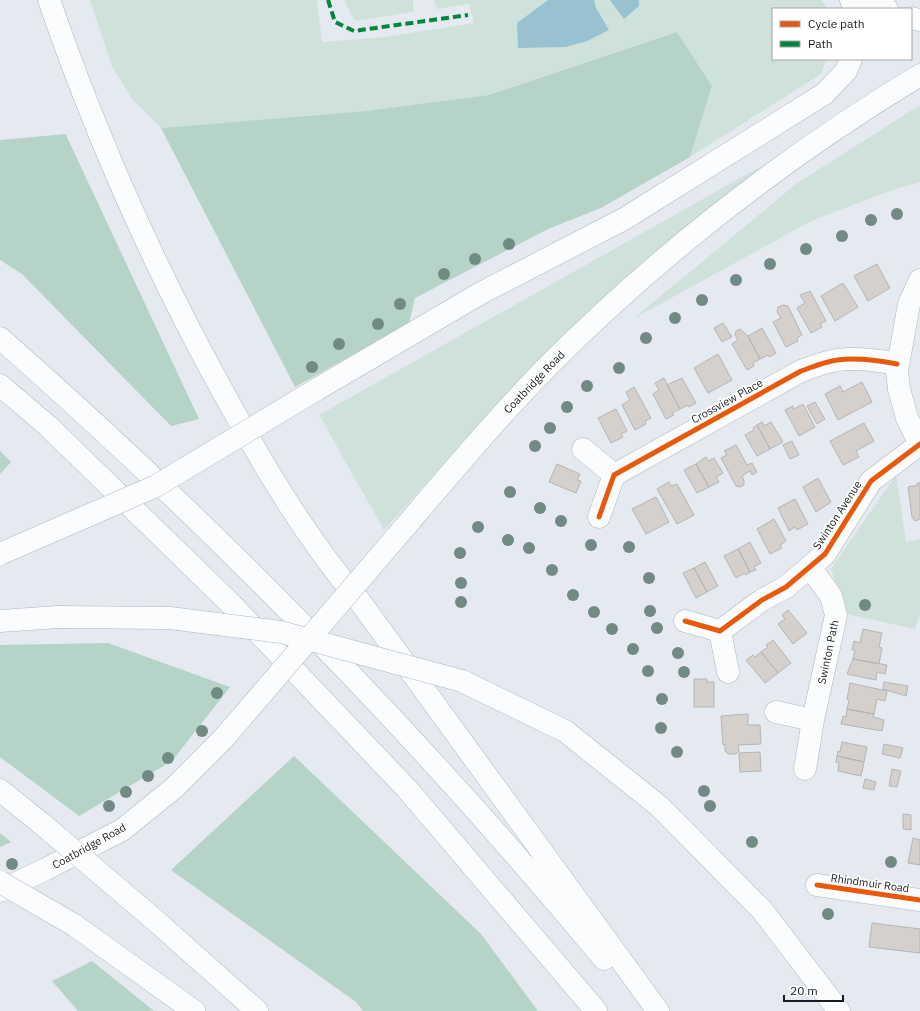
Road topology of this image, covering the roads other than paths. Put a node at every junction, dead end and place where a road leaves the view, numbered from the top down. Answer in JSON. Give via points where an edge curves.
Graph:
{"nodes":[{"id":1,"x":49,"y":0,"type":"edge"},
{"id":2,"x":870,"y":0,"type":"edge"},
{"id":3,"x":885,"y":8,"type":"edge"},
{"id":4,"x":851,"y":60,"type":"edge"},
{"id":5,"x":920,"y":75,"type":"edge"},
{"id":6,"x":920,"y":280,"type":"edge"},
{"id":7,"x":0,"y":338,"type":"edge"},
{"id":8,"x":897,"y":364,"type":"junction"},
{"id":9,"x":0,"y":385,"type":"edge"},
{"id":10,"x":920,"y":444,"type":"edge"},
{"id":11,"x":583,"y":449,"type":"dead end"},
{"id":12,"x":614,"y":475,"type":"junction"},
{"id":13,"x":599,"y":517,"type":"dead end"},
{"id":14,"x":0,"y":554,"type":"edge"},
{"id":15,"x":810,"y":567,"type":"junction"},
{"id":16,"x":0,"y":621,"type":"edge"},
{"id":17,"x":685,"y":621,"type":"dead end"},
{"id":18,"x":720,"y":630,"type":"junction"},
{"id":19,"x":728,"y":672,"type":"dead end"},
{"id":20,"x":776,"y":712,"type":"dead end"},
{"id":21,"x":812,"y":720,"type":"junction"},
{"id":22,"x":805,"y":769,"type":"dead end"},
{"id":23,"x":0,"y":790,"type":"edge"},
{"id":24,"x":0,"y":882,"type":"edge"},
{"id":25,"x":817,"y":886,"type":"dead end"},
{"id":26,"x":0,"y":891,"type":"edge"},
{"id":27,"x":920,"y":900,"type":"edge"},
{"id":28,"x":194,"y":1011,"type":"edge"},
{"id":29,"x":257,"y":1011,"type":"edge"},
{"id":30,"x":596,"y":1011,"type":"edge"},
{"id":31,"x":647,"y":1011,"type":"edge"},
{"id":32,"x":658,"y":1011,"type":"edge"},
{"id":33,"x":839,"y":1011,"type":"edge"}],
"edges":[{"from":1,"to":32,"type":"main road","via":[[105,149],[134,214],[194,339],[264,466],[332,568],[358,599]]},
{"from":2,"to":3,"type":"main road"},
{"from":4,"to":14,"type":"main road","bridge":true,"via":[[846,71],[824,94],[624,219],[481,294],[156,486]]},
{"from":5,"to":26,"type":"main road","name":"Coatbridge Road","bridge":true,"via":[[863,110],[734,204],[671,255],[549,365],[474,445],[223,739],[174,788],[122,830]]},
{"from":6,"to":8,"type":"main road","via":[[909,304]]},
{"from":7,"to":31,"type":"main road","via":[[193,514],[338,661],[504,842]]},
{"from":8,"to":10,"type":"main road","via":[[899,388],[907,418]]},
{"from":8,"to":12,"type":"main road","name":"Crossview Place","via":[[829,361],[802,371]]},
{"from":9,"to":30,"type":"main road","via":[[48,426],[232,605],[408,790]]},
{"from":10,"to":15,"type":"main road","name":"Swinton Avenue","via":[[893,462],[871,482],[825,554]]},
{"from":11,"to":12,"type":"main road"},
{"from":12,"to":13,"type":"main road"},
{"from":15,"to":18,"type":"main road","name":"Swinton Avenue","via":[[786,587],[762,600]]},
{"from":15,"to":21,"type":"main road","name":"Swinton Path","via":[[831,596],[836,615]]},
{"from":16,"to":33,"type":"main road","bridge":true,"via":[[58,617],[170,618],[281,632],[462,681],[565,730],[659,806],[762,910]]},
{"from":17,"to":18,"type":"main road"},
{"from":18,"to":19,"type":"main road"},
{"from":20,"to":21,"type":"main road"},
{"from":21,"to":22,"type":"main road","name":"Swinton Path"},
{"from":23,"to":29,"type":"main road","bridge":true,"via":[[156,921]]},
{"from":24,"to":28,"type":"main road","bridge":true,"via":[[74,925]]},
{"from":25,"to":27,"type":"main road","name":"Rhindmuir Road"}]}
